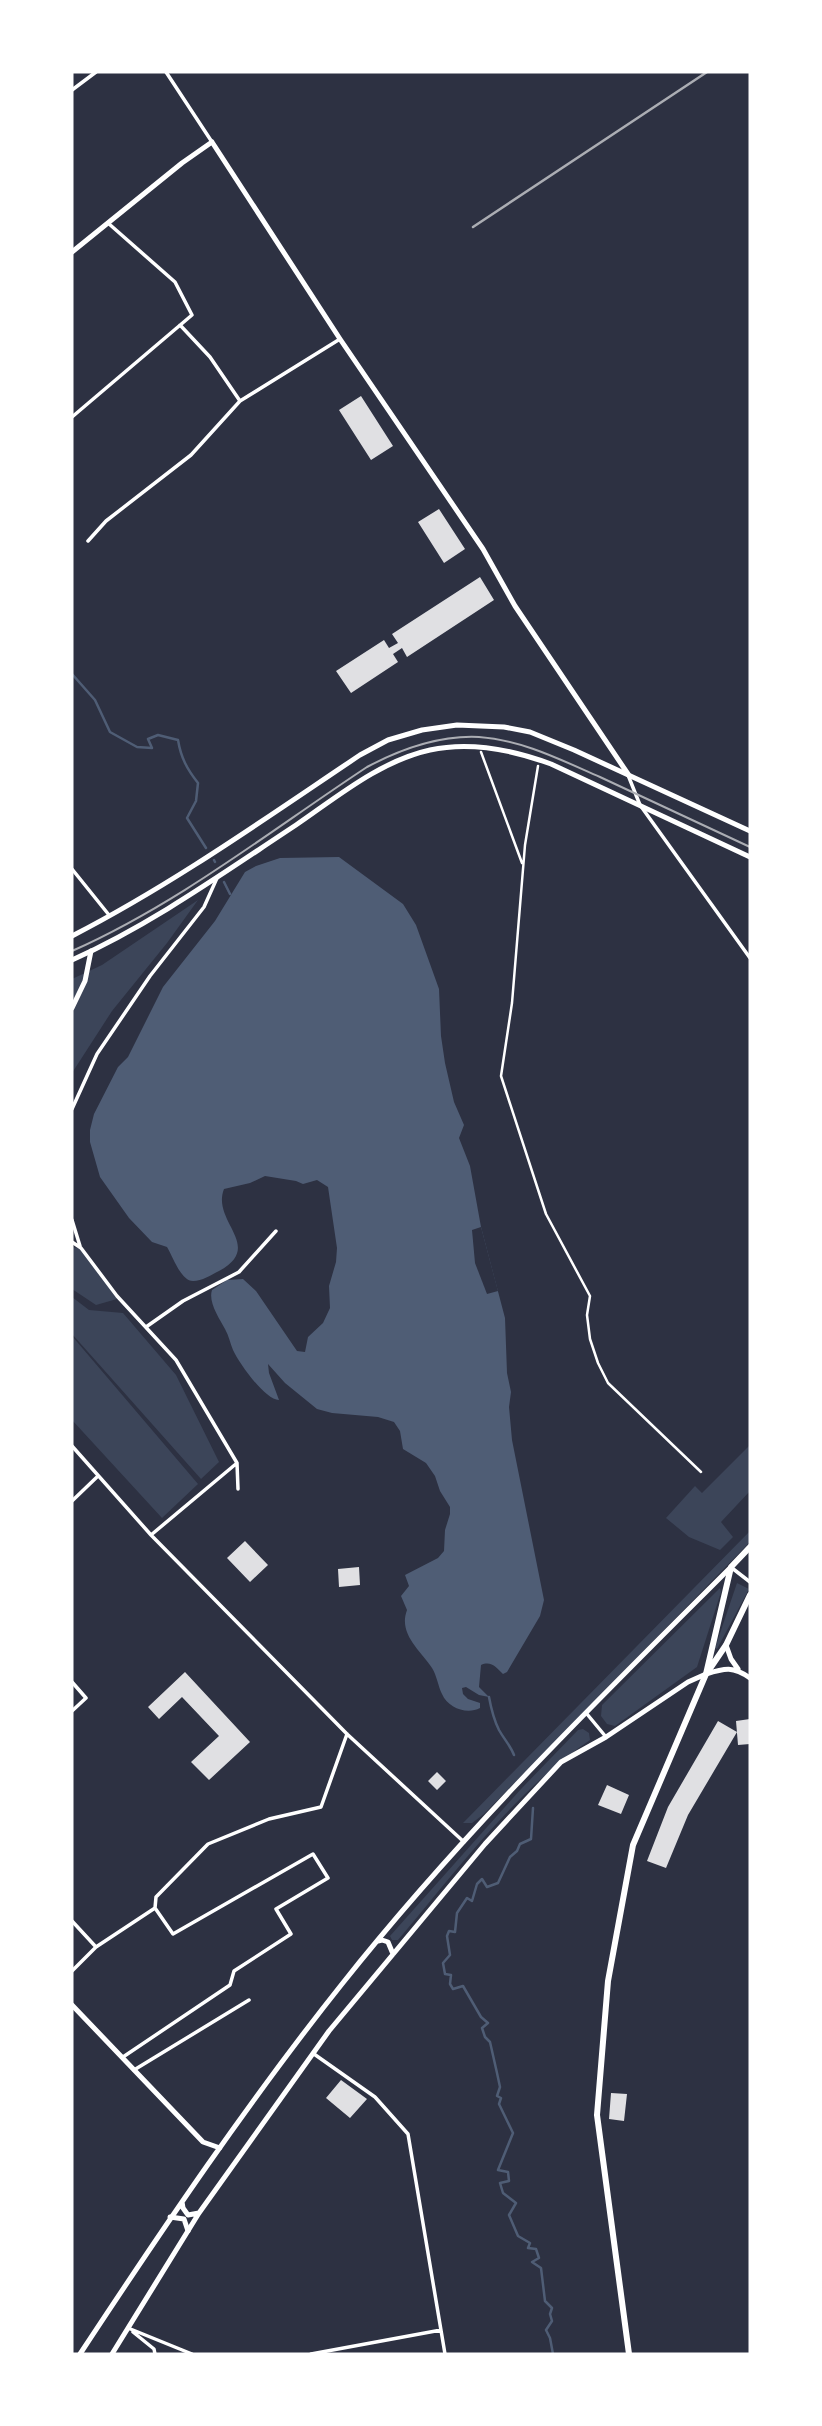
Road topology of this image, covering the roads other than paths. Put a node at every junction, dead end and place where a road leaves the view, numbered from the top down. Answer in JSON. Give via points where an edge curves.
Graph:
{"nodes":[{"id":1,"x":96,"y":72,"type":"edge"},
{"id":2,"x":166,"y":72,"type":"edge"},
{"id":3,"x":72,"y":90,"type":"edge"},
{"id":4,"x":212,"y":142,"type":"junction"},
{"id":5,"x":108,"y":223,"type":"junction"},
{"id":6,"x":72,"y":251,"type":"edge"},
{"id":7,"x":180,"y":325,"type":"junction"},
{"id":8,"x":340,"y":339,"type":"junction"},
{"id":9,"x":240,"y":401,"type":"junction"},
{"id":10,"x":72,"y":417,"type":"edge"},
{"id":11,"x":88,"y":541,"type":"dead end"},
{"id":12,"x":481,"y":751,"type":"dead end"},
{"id":13,"x":538,"y":766,"type":"dead end"},
{"id":14,"x":628,"y":774,"type":"junction"},
{"id":15,"x":640,"y":805,"type":"junction"},
{"id":16,"x":750,"y":831,"type":"edge"},
{"id":17,"x":750,"y":857,"type":"edge"},
{"id":18,"x":523,"y":866,"type":"junction"},
{"id":19,"x":72,"y":869,"type":"edge"},
{"id":20,"x":217,"y":878,"type":"junction"},
{"id":21,"x":110,"y":917,"type":"junction"},
{"id":22,"x":72,"y":936,"type":"edge"},
{"id":23,"x":91,"y":951,"type":"junction"},
{"id":24,"x":750,"y":958,"type":"edge"},
{"id":25,"x":72,"y":960,"type":"edge"},
{"id":26,"x":72,"y":1008,"type":"edge"},
{"id":27,"x":72,"y":1109,"type":"edge"},
{"id":28,"x":72,"y":1220,"type":"edge"},
{"id":29,"x":276,"y":1231,"type":"dead end"},
{"id":30,"x":72,"y":1242,"type":"edge"},
{"id":31,"x":80,"y":1248,"type":"junction"},
{"id":32,"x":146,"y":1327,"type":"junction"},
{"id":33,"x":72,"y":1446,"type":"edge"},
{"id":34,"x":237,"y":1463,"type":"junction"},
{"id":35,"x":701,"y":1472,"type":"dead end"},
{"id":36,"x":98,"y":1476,"type":"junction"},
{"id":37,"x":238,"y":1489,"type":"dead end"},
{"id":38,"x":72,"y":1501,"type":"edge"},
{"id":39,"x":150,"y":1535,"type":"junction"},
{"id":40,"x":750,"y":1547,"type":"edge"},
{"id":41,"x":731,"y":1567,"type":"junction"},
{"id":42,"x":750,"y":1582,"type":"edge"},
{"id":43,"x":750,"y":1595,"type":"edge"},
{"id":44,"x":726,"y":1645,"type":"junction"},
{"id":45,"x":738,"y":1669,"type":"junction"},
{"id":46,"x":706,"y":1675,"type":"junction"},
{"id":47,"x":750,"y":1678,"type":"edge"},
{"id":48,"x":72,"y":1682,"type":"edge"},
{"id":49,"x":72,"y":1711,"type":"edge"},
{"id":50,"x":587,"y":1714,"type":"junction"},
{"id":51,"x":347,"y":1734,"type":"junction"},
{"id":52,"x":606,"y":1737,"type":"junction"},
{"id":53,"x":464,"y":1842,"type":"junction"},
{"id":54,"x":155,"y":1908,"type":"junction"},
{"id":55,"x":72,"y":1921,"type":"edge"},
{"id":56,"x":379,"y":1941,"type":"junction"},
{"id":57,"x":96,"y":1947,"type":"junction"},
{"id":58,"x":393,"y":1954,"type":"junction"},
{"id":59,"x":72,"y":1970,"type":"edge"},
{"id":60,"x":249,"y":2000,"type":"dead end"},
{"id":61,"x":72,"y":2005,"type":"edge"},
{"id":62,"x":313,"y":2054,"type":"junction"},
{"id":63,"x":123,"y":2057,"type":"junction"},
{"id":64,"x":134,"y":2070,"type":"junction"},
{"id":65,"x":220,"y":2148,"type":"junction"},
{"id":66,"x":182,"y":2202,"type":"junction"},
{"id":67,"x":198,"y":2213,"type":"junction"},
{"id":68,"x":170,"y":2217,"type":"junction"},
{"id":69,"x":187,"y":2231,"type":"junction"},
{"id":70,"x":128,"y":2328,"type":"junction"},
{"id":71,"x":440,"y":2330,"type":"junction"},
{"id":72,"x":80,"y":2354,"type":"edge"},
{"id":73,"x":112,"y":2354,"type":"edge"},
{"id":74,"x":155,"y":2354,"type":"edge"},
{"id":75,"x":192,"y":2354,"type":"edge"},
{"id":76,"x":311,"y":2354,"type":"edge"},
{"id":77,"x":445,"y":2354,"type":"edge"},
{"id":78,"x":629,"y":2354,"type":"edge"}],
"edges":[{"from":1,"to":3,"type":"street"},
{"from":2,"to":4,"type":"street"},
{"from":4,"to":5,"type":"main road"},
{"from":4,"to":8,"type":"main road"},
{"from":5,"to":6,"type":"main road"},
{"from":5,"to":7,"type":"street","via":[[176,282],[192,315]]},
{"from":7,"to":9,"type":"street","via":[[210,357]]},
{"from":7,"to":10,"type":"street"},
{"from":8,"to":9,"type":"street"},
{"from":8,"to":14,"type":"main road"},
{"from":9,"to":11,"type":"street","via":[[191,455],[106,521]]},
{"from":12,"to":18,"type":"street"},
{"from":13,"to":18,"type":"street"},
{"from":14,"to":15,"type":"street"},
{"from":14,"to":16,"type":"main road"},
{"from":14,"to":21,"type":"main road","via":[[530,732],[480,724],[422,730],[360,755]]},
{"from":15,"to":17,"type":"main road"},
{"from":15,"to":20,"type":"main road","via":[[524,754],[480,747],[431,750],[377,771]]},
{"from":15,"to":24,"type":"street"},
{"from":18,"to":35,"type":"street","via":[[501,1076],[546,1214],[590,1296],[590,1339],[608,1383]]},
{"from":19,"to":21,"type":"street"},
{"from":20,"to":23,"type":"main road"},
{"from":20,"to":27,"type":"street","via":[[204,907],[97,1054]]},
{"from":21,"to":22,"type":"main road"},
{"from":23,"to":25,"type":"main road"},
{"from":23,"to":26,"type":"main road","via":[[85,981]]},
{"from":28,"to":31,"type":"street"},
{"from":29,"to":32,"type":"street","via":[[239,1272],[183,1301]]},
{"from":30,"to":31,"type":"street"},
{"from":31,"to":32,"type":"street"},
{"from":32,"to":34,"type":"street","via":[[176,1360]]},
{"from":33,"to":36,"type":"street"},
{"from":34,"to":37,"type":"street"},
{"from":34,"to":39,"type":"street"},
{"from":36,"to":38,"type":"street"},
{"from":36,"to":39,"type":"street"},
{"from":39,"to":51,"type":"street"},
{"from":40,"to":41,"type":"main road"},
{"from":41,"to":42,"type":"street"},
{"from":41,"to":46,"type":"main road"},
{"from":41,"to":50,"type":"main road"},
{"from":43,"to":44,"type":"main road"},
{"from":44,"to":45,"type":"main road"},
{"from":44,"to":46,"type":"main road"},
{"from":45,"to":46,"type":"main road","via":[[727,1667]]},
{"from":45,"to":47,"type":"main road"},
{"from":46,"to":52,"type":"main road","via":[[688,1682]]},
{"from":46,"to":78,"type":"main road","via":[[634,1845],[608,1981],[597,2115]]},
{"from":48,"to":49,"type":"street","via":[[86,1698]]},
{"from":50,"to":52,"type":"street"},
{"from":50,"to":53,"type":"main road"},
{"from":51,"to":53,"type":"street"},
{"from":51,"to":54,"type":"street","via":[[321,1807],[269,1819],[208,1844],[156,1897]]},
{"from":52,"to":58,"type":"main road","via":[[561,1762],[538,1785]]},
{"from":53,"to":56,"type":"main road"},
{"from":54,"to":57,"type":"street"},
{"from":54,"to":63,"type":"street","via":[[173,1934],[313,1854],[328,1878],[276,1909],[291,1934],[233,1970],[230,1984]]},
{"from":55,"to":57,"type":"street"},
{"from":56,"to":58,"type":"main road","via":[[388,1942]]},
{"from":56,"to":65,"type":"main road","via":[[342,1983]]},
{"from":57,"to":59,"type":"street"},
{"from":58,"to":62,"type":"main road"},
{"from":60,"to":64,"type":"street"},
{"from":61,"to":63,"type":"main road"},
{"from":62,"to":67,"type":"main road"},
{"from":62,"to":71,"type":"street","via":[[375,2097],[408,2134]]},
{"from":63,"to":64,"type":"main road"},
{"from":64,"to":65,"type":"main road","via":[[203,2142]]},
{"from":65,"to":66,"type":"main road"},
{"from":66,"to":67,"type":"main road","via":[[188,2215]]},
{"from":66,"to":68,"type":"main road"},
{"from":67,"to":69,"type":"main road"},
{"from":68,"to":69,"type":"main road","via":[[184,2219]]},
{"from":68,"to":72,"type":"main road"},
{"from":69,"to":70,"type":"main road"},
{"from":70,"to":73,"type":"main road"},
{"from":70,"to":74,"type":"street"},
{"from":70,"to":75,"type":"street"},
{"from":71,"to":76,"type":"street"},
{"from":71,"to":77,"type":"street"}]}
